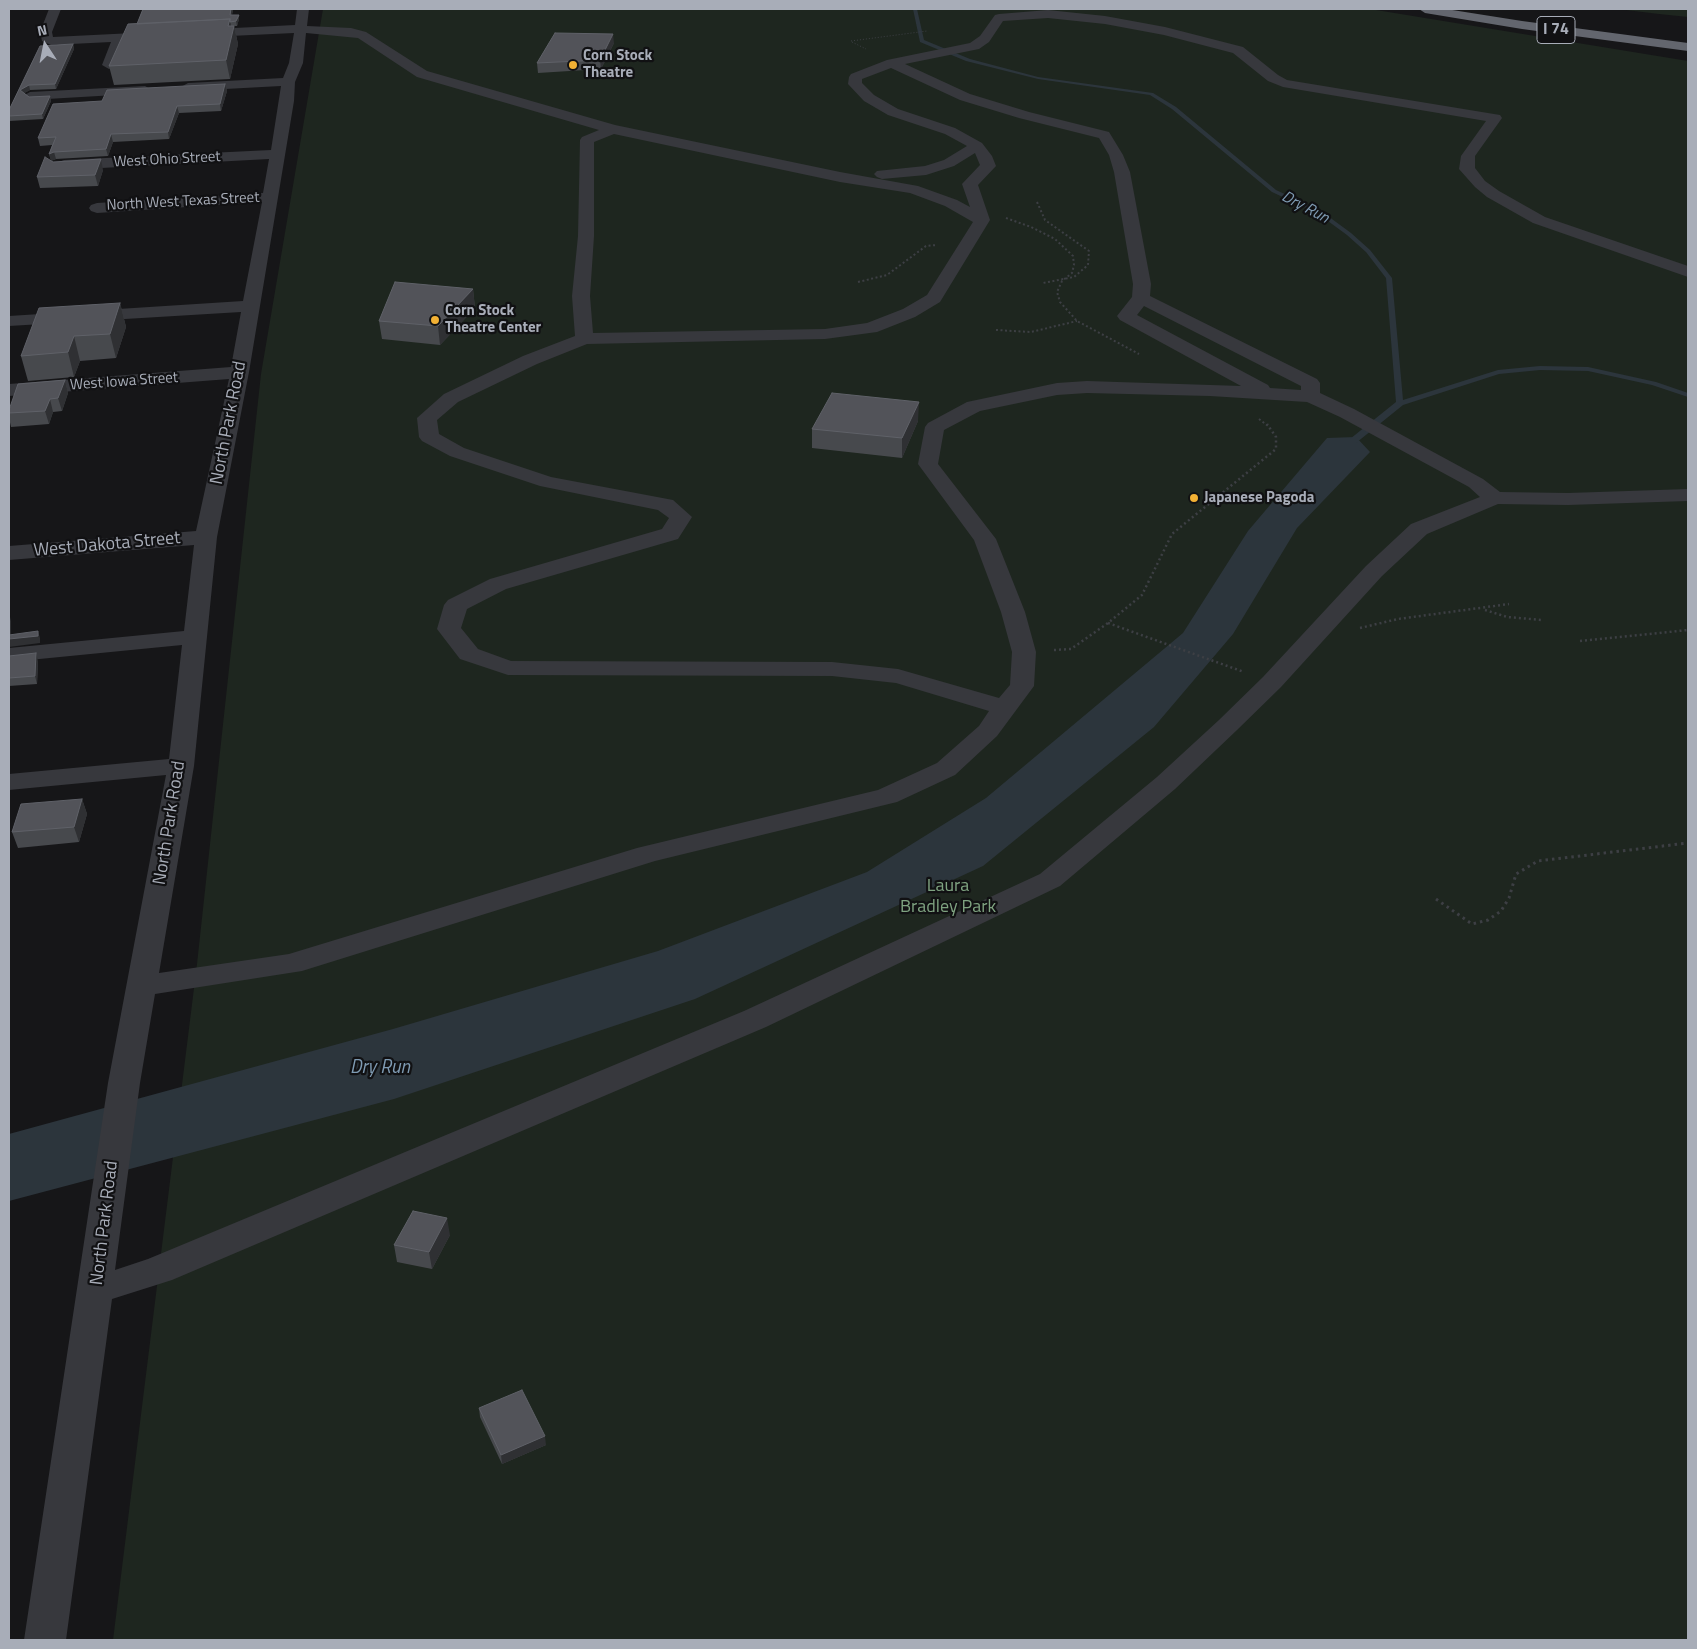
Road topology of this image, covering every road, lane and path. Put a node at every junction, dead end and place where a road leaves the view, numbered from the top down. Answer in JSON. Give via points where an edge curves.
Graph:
{"nodes":[{"id":1,"x":55,"y":9,"type":"edge"},
{"id":2,"x":303,"y":9,"type":"edge"},
{"id":3,"x":1425,"y":9,"type":"edge"},
{"id":4,"x":299,"y":29,"type":"junction"},
{"id":5,"x":928,"y":31,"type":"dead end"},
{"id":6,"x":249,"y":32,"type":"junction"},
{"id":7,"x":118,"y":39,"type":"junction"},
{"id":8,"x":851,"y":41,"type":"dead end"},
{"id":9,"x":246,"y":46,"type":"dead end"},
{"id":10,"x":1688,"y":47,"type":"edge"},
{"id":11,"x":892,"y":64,"type":"junction"},
{"id":12,"x":109,"y":65,"type":"edge"},
{"id":13,"x":288,"y":82,"type":"junction"},
{"id":14,"x":179,"y":88,"type":"edge"},
{"id":15,"x":160,"y":89,"type":"edge"},
{"id":16,"x":30,"y":96,"type":"edge"},
{"id":17,"x":612,"y":128,"type":"junction"},
{"id":18,"x":977,"y":146,"type":"junction"},
{"id":19,"x":277,"y":154,"type":"junction"},
{"id":20,"x":56,"y":166,"type":"edge"},
{"id":21,"x":926,"y":170,"type":"junction"},
{"id":22,"x":840,"y":177,"type":"junction"},
{"id":23,"x":957,"y":182,"type":"junction"},
{"id":24,"x":270,"y":197,"type":"junction"},
{"id":25,"x":1037,"y":202,"type":"dead end"},
{"id":26,"x":96,"y":208,"type":"dead end"},
{"id":27,"x":1006,"y":218,"type":"dead end"},
{"id":28,"x":982,"y":220,"type":"junction"},
{"id":29,"x":968,"y":243,"type":"junction"},
{"id":30,"x":1688,"y":272,"type":"edge"},
{"id":31,"x":1062,"y":281,"type":"junction"},
{"id":32,"x":858,"y":282,"type":"dead end"},
{"id":33,"x":1043,"y":284,"type":"dead end"},
{"id":34,"x":1140,"y":298,"type":"junction"},
{"id":35,"x":251,"y":306,"type":"junction"},
{"id":36,"x":9,"y":321,"type":"edge"},
{"id":37,"x":1077,"y":322,"type":"dead end"},
{"id":38,"x":996,"y":330,"type":"dead end"},
{"id":39,"x":584,"y":339,"type":"junction"},
{"id":40,"x":240,"y":372,"type":"junction"},
{"id":41,"x":9,"y":390,"type":"edge"},
{"id":42,"x":1268,"y":393,"type":"junction"},
{"id":43,"x":1311,"y":396,"type":"junction"},
{"id":44,"x":1257,"y":418,"type":"dead end"},
{"id":45,"x":1688,"y":495,"type":"edge"},
{"id":46,"x":1495,"y":498,"type":"junction"},
{"id":47,"x":206,"y":537,"type":"junction"},
{"id":48,"x":9,"y":553,"type":"edge"},
{"id":49,"x":1509,"y":604,"type":"dead end"},
{"id":50,"x":1482,"y":609,"type":"junction"},
{"id":51,"x":1542,"y":620,"type":"dead end"},
{"id":52,"x":1108,"y":623,"type":"junction"},
{"id":53,"x":1354,"y":630,"type":"dead end"},
{"id":54,"x":1688,"y":630,"type":"edge"},
{"id":55,"x":195,"y":637,"type":"junction"},
{"id":56,"x":1580,"y":641,"type":"dead end"},
{"id":57,"x":1024,"y":652,"type":"junction"},
{"id":58,"x":9,"y":655,"type":"edge"},
{"id":59,"x":1233,"y":668,"type":"dead end"},
{"id":60,"x":1004,"y":708,"type":"junction"},
{"id":61,"x":181,"y":766,"type":"junction"},
{"id":62,"x":9,"y":782,"type":"edge"},
{"id":63,"x":1688,"y":843,"type":"edge"},
{"id":64,"x":1436,"y":899,"type":"dead end"},
{"id":65,"x":143,"y":986,"type":"junction"},
{"id":66,"x":96,"y":1290,"type":"junction"},
{"id":67,"x":51,"y":1600,"type":"junction"},
{"id":68,"x":30,"y":1640,"type":"edge"},
{"id":69,"x":45,"y":1640,"type":"edge"},
{"id":70,"x":55,"y":1640,"type":"edge"}],
"edges":[{"from":1,"to":7,"type":"street","via":[[46,38],[60,41]]},
{"from":2,"to":4,"type":"street","name":"North Park Road"},
{"from":3,"to":10,"type":"highway","number":"I 74"},
{"from":4,"to":6,"type":"street"},
{"from":4,"to":13,"type":"street","name":"North Park Road","via":[[296,63]]},
{"from":4,"to":17,"type":"street","via":[[336,30],[362,35],[422,74]]},
{"from":5,"to":8,"type":"path"},
{"from":6,"to":7,"type":"street"},
{"from":6,"to":9,"type":"street"},
{"from":7,"to":12,"type":"street"},
{"from":11,"to":18,"type":"street","via":[[856,77],[855,84],[869,98],[893,112],[950,132]]},
{"from":11,"to":30,"type":"street","via":[[974,46],[985,39],[999,18],[1048,14],[1105,20],[1226,45],[1283,83],[1495,118],[1468,156],[1467,169],[1480,184],[1539,220]]},
{"from":11,"to":34,"type":"street","via":[[965,97],[1104,135],[1122,172],[1142,284]]},
{"from":13,"to":14,"type":"street"},
{"from":13,"to":19,"type":"street","name":"North Park Road"},
{"from":15,"to":16,"type":"street"},
{"from":17,"to":22,"type":"street"},
{"from":17,"to":39,"type":"street","via":[[587,140],[586,236],[581,291]]},
{"from":18,"to":21,"type":"street","via":[[949,163]]},
{"from":18,"to":23,"type":"street","via":[[988,166]]},
{"from":19,"to":20,"type":"street","name":"West Ohio Street"},
{"from":19,"to":24,"type":"street","name":"North Park Road"},
{"from":21,"to":22,"type":"street"},
{"from":21,"to":23,"type":"street"},
{"from":22,"to":28,"type":"street","via":[[913,189],[951,203]]},
{"from":23,"to":28,"type":"street"},
{"from":24,"to":26,"type":"street","name":"North West Texas Street"},
{"from":24,"to":35,"type":"street","name":"North Park Road"},
{"from":25,"to":31,"type":"path","via":[[1045,220],[1089,251],[1088,265],[1074,277]]},
{"from":27,"to":31,"type":"path","via":[[1055,239],[1073,256],[1072,273]]},
{"from":28,"to":29,"type":"street"},
{"from":29,"to":32,"type":"path","via":[[926,246],[887,275]]},
{"from":29,"to":39,"type":"street","via":[[934,298],[871,328],[825,334]]},
{"from":31,"to":33,"type":"path"},
{"from":34,"to":42,"type":"street","via":[[1126,316]]},
{"from":34,"to":43,"type":"street","via":[[1310,382]]},
{"from":35,"to":36,"type":"street"},
{"from":35,"to":40,"type":"street","name":"North Park Road"},
{"from":37,"to":38,"type":"path","via":[[1031,332]]},
{"from":39,"to":60,"type":"street","via":[[530,360],[451,398],[427,418],[429,437],[457,452],[547,482],[665,505],[681,517],[670,534],[498,584],[456,605],[449,629],[469,654],[508,668],[832,669],[898,676]]},
{"from":40,"to":41,"type":"street","name":"West Iowa Street"},
{"from":40,"to":47,"type":"street","name":"North Park Road"},
{"from":42,"to":43,"type":"street"},
{"from":42,"to":57,"type":"street","via":[[1057,390],[974,406],[935,427],[928,464],[985,539],[1013,612]]},
{"from":43,"to":46,"type":"street","via":[[1476,484]]},
{"from":44,"to":52,"type":"path","via":[[1265,422],[1276,438],[1276,449],[1172,534],[1142,595]]},
{"from":45,"to":46,"type":"street"},
{"from":46,"to":66,"type":"street","via":[[1419,529],[1374,571],[1272,682],[1166,783],[1050,880],[755,1019],[159,1270]]},
{"from":47,"to":48,"type":"street","name":"West Dakota Street"},
{"from":47,"to":55,"type":"street","name":"North Park Road"},
{"from":49,"to":50,"type":"path"},
{"from":50,"to":51,"type":"path","via":[[1507,617]]},
{"from":50,"to":53,"type":"path","via":[[1398,619]]},
{"from":52,"to":57,"type":"path","via":[[1071,649]]},
{"from":52,"to":59,"type":"path"},
{"from":54,"to":56,"type":"path"},
{"from":55,"to":58,"type":"street"},
{"from":55,"to":61,"type":"street","name":"North Park Road"},
{"from":57,"to":60,"type":"street","via":[[1022,686]]},
{"from":60,"to":65,"type":"street","via":[[988,731],[946,769],[887,796],[647,854],[291,964]]},
{"from":61,"to":62,"type":"street"},
{"from":61,"to":65,"type":"street","name":"North Park Road"},
{"from":63,"to":64,"type":"path","via":[[1538,861],[1516,874],[1509,898],[1501,911],[1488,920],[1472,924]]},
{"from":65,"to":66,"type":"street","name":"North Park Road","via":[[124,1083]]},
{"from":66,"to":67,"type":"street","name":"North Park Road"},
{"from":67,"to":68,"type":"street"},
{"from":67,"to":69,"type":"street","name":"North Park Road"},
{"from":67,"to":70,"type":"street"}]}
